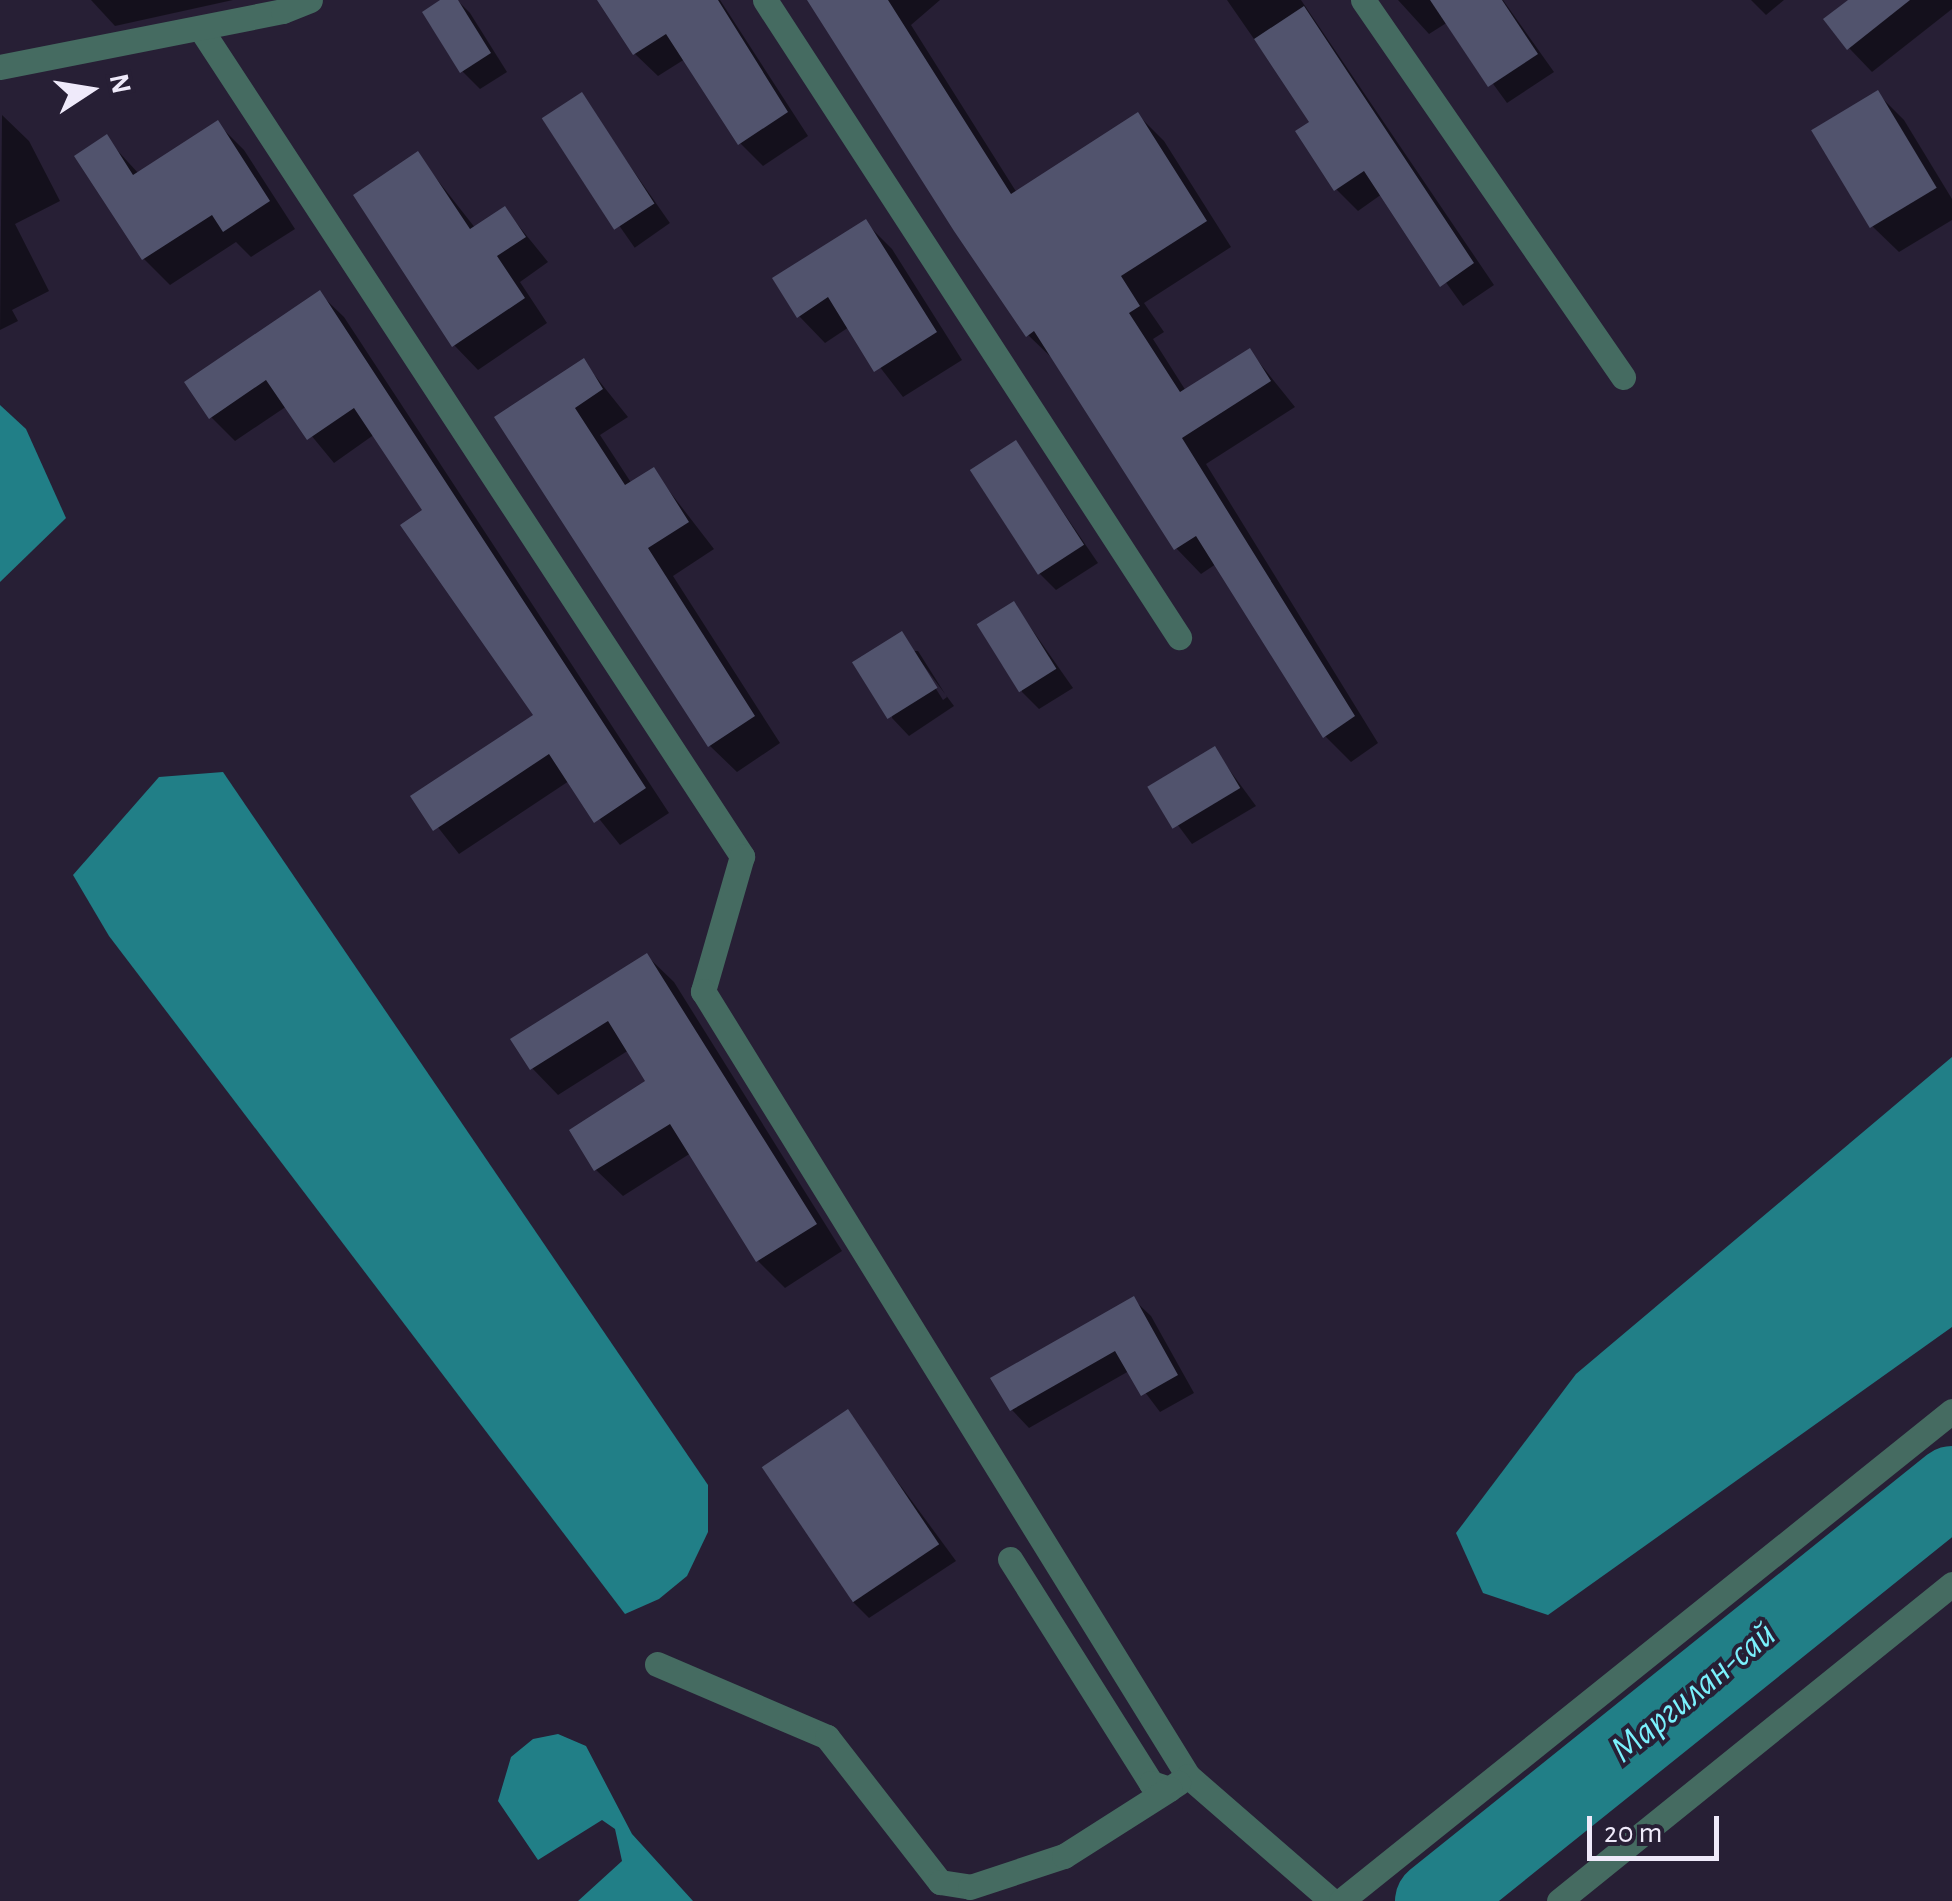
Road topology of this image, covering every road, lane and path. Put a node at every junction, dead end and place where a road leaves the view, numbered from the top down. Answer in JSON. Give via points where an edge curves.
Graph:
{"nodes":[{"id":1,"x":310,"y":0,"type":"edge"},
{"id":2,"x":765,"y":0,"type":"edge"},
{"id":3,"x":1363,"y":0,"type":"edge"},
{"id":4,"x":200,"y":28,"type":"junction"},
{"id":5,"x":0,"y":67,"type":"edge"},
{"id":6,"x":1623,"y":377,"type":"dead end"},
{"id":7,"x":1179,"y":637,"type":"dead end"},
{"id":8,"x":1952,"y":1411,"type":"edge"},
{"id":9,"x":1010,"y":1559,"type":"dead end"},
{"id":10,"x":1952,"y":1584,"type":"edge"},
{"id":11,"x":657,"y":1664,"type":"dead end"},
{"id":12,"x":1178,"y":1783,"type":"junction"},
{"id":13,"x":1332,"y":1901,"type":"edge"},
{"id":14,"x":1341,"y":1901,"type":"edge"},
{"id":15,"x":1559,"y":1901,"type":"edge"}],
"edges":[{"from":1,"to":4,"type":"street"},
{"from":2,"to":7,"type":"street"},
{"from":3,"to":6,"type":"street"},
{"from":4,"to":5,"type":"street"},
{"from":4,"to":12,"type":"street","via":[[742,856],[703,991]]},
{"from":8,"to":14,"type":"street"},
{"from":9,"to":12,"type":"street","via":[[1151,1783]]},
{"from":10,"to":15,"type":"street"},
{"from":11,"to":12,"type":"street","via":[[827,1738],[940,1882],[970,1887],[1064,1856]]},
{"from":12,"to":13,"type":"street"}]}
